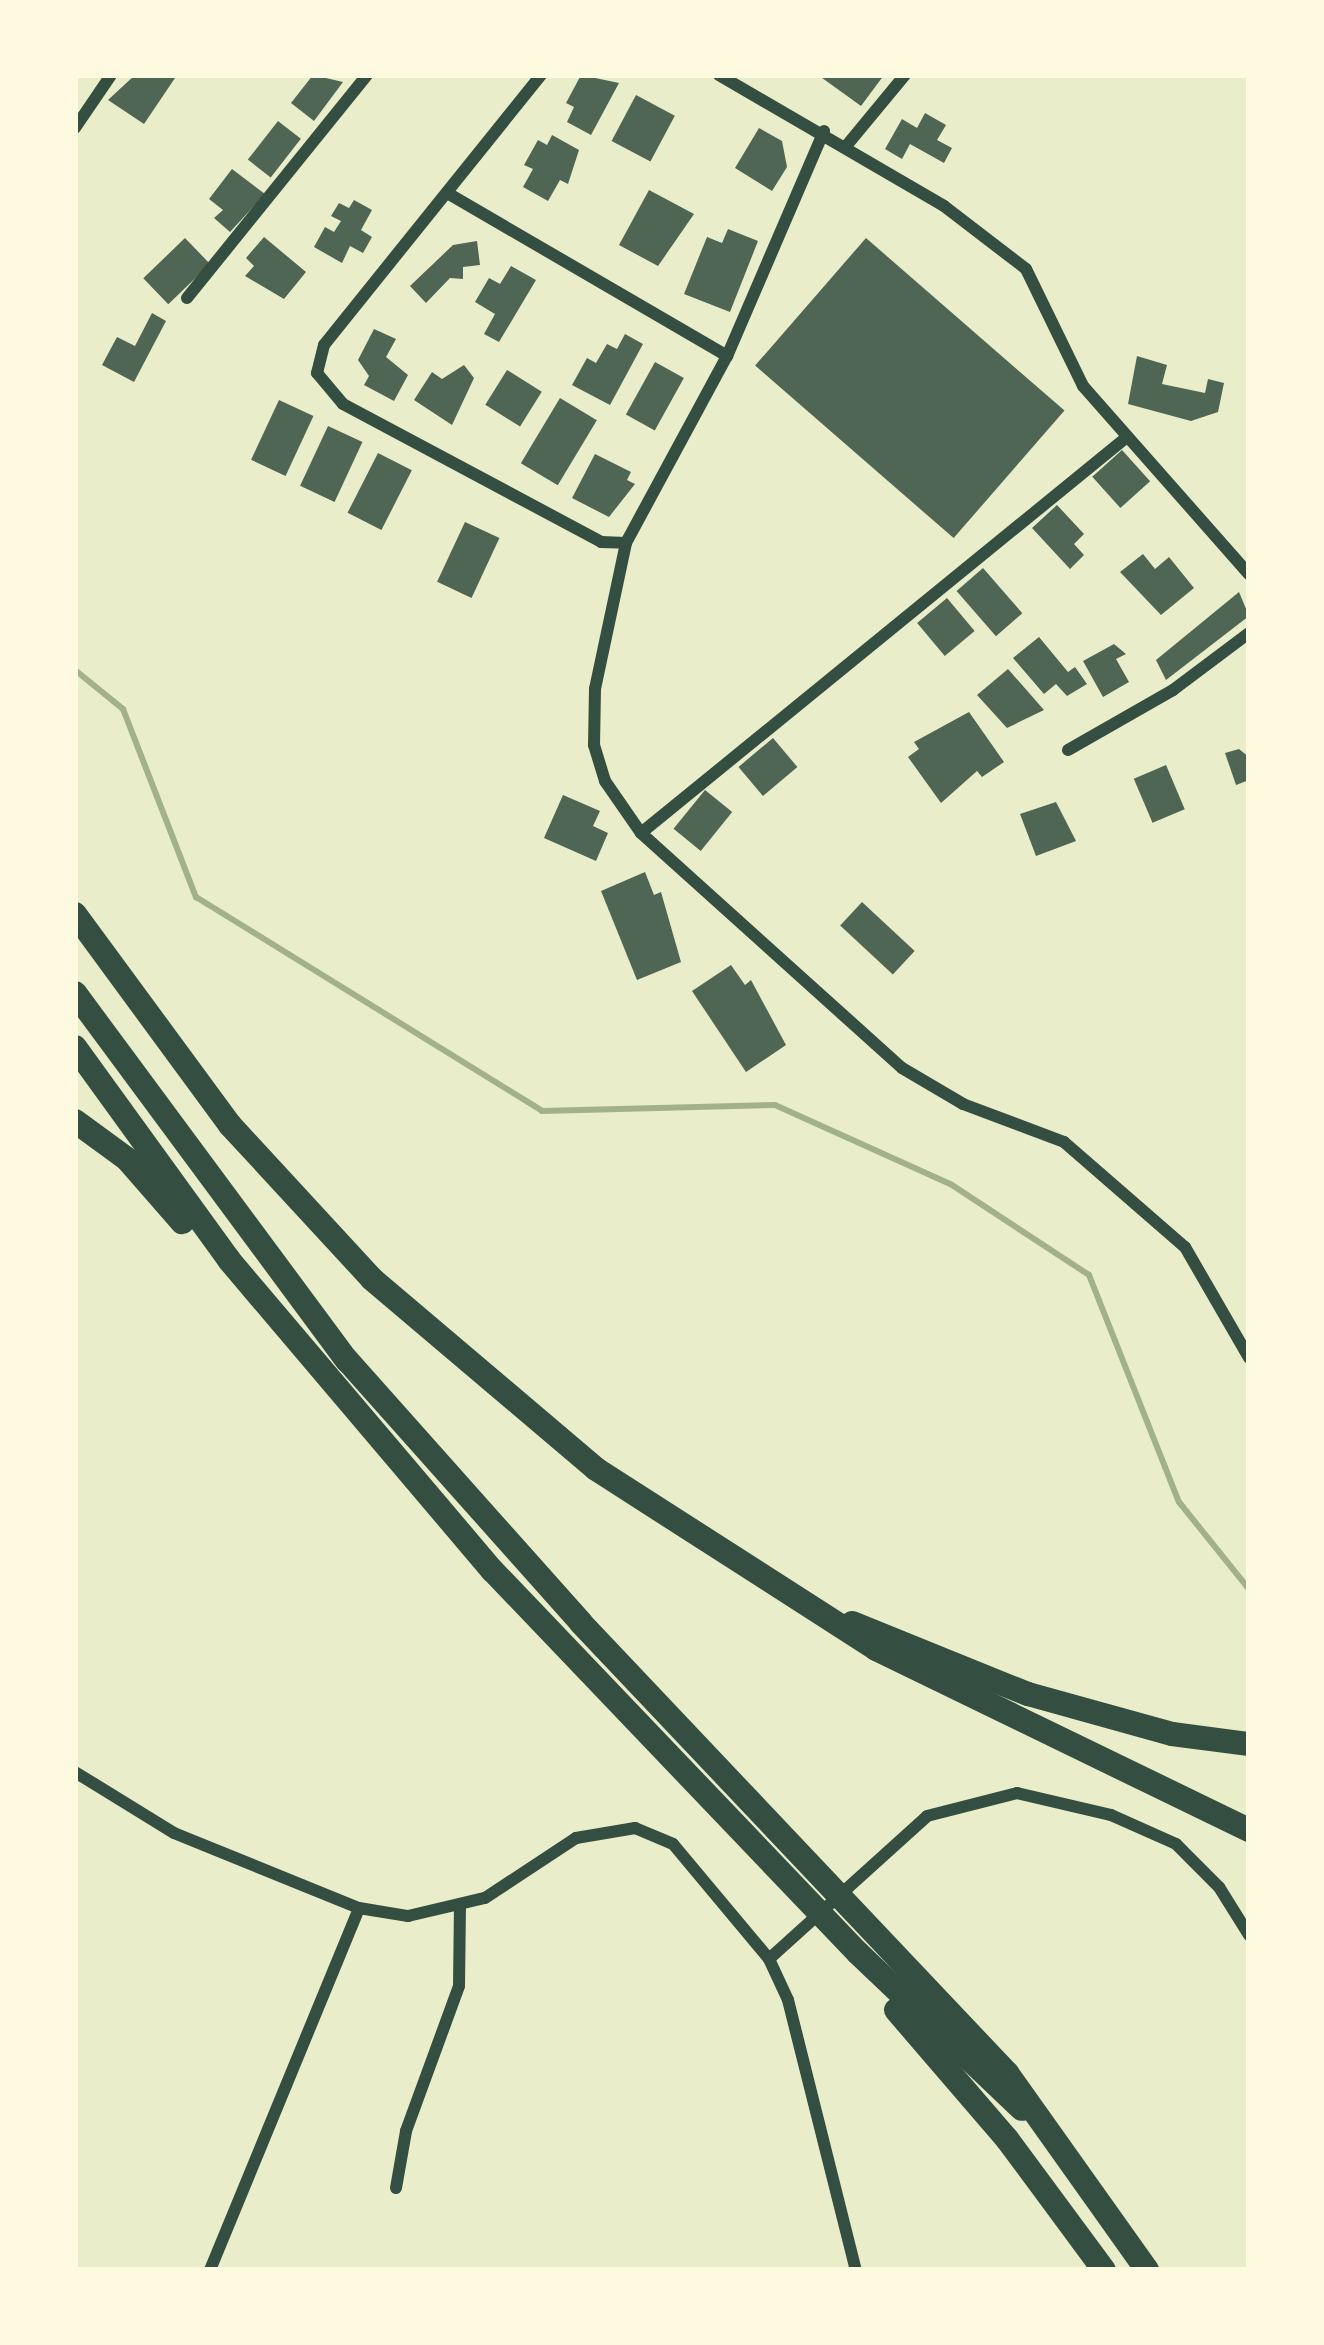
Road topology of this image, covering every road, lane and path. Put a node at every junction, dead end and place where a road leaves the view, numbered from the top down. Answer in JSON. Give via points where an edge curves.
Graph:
{"nodes":[{"id":1,"x":111,"y":75,"type":"edge"},
{"id":2,"x":367,"y":75,"type":"edge"},
{"id":3,"x":541,"y":75,"type":"edge"},
{"id":4,"x":719,"y":75,"type":"edge"},
{"id":5,"x":905,"y":75,"type":"edge"},
{"id":6,"x":75,"y":128,"type":"edge"},
{"id":7,"x":824,"y":131,"type":"junction"},
{"id":8,"x":847,"y":145,"type":"junction"},
{"id":9,"x":449,"y":194,"type":"junction"},
{"id":10,"x":187,"y":298,"type":"dead end"},
{"id":11,"x":727,"y":356,"type":"junction"},
{"id":12,"x":1126,"y":437,"type":"junction"},
{"id":13,"x":626,"y":542,"type":"junction"},
{"id":14,"x":1249,"y":574,"type":"edge"},
{"id":15,"x":1249,"y":633,"type":"edge"},
{"id":16,"x":1068,"y":750,"type":"dead end"},
{"id":17,"x":641,"y":833,"type":"junction"},
{"id":18,"x":75,"y":914,"type":"edge"},
{"id":19,"x":75,"y":993,"type":"edge"},
{"id":20,"x":75,"y":1047,"type":"edge"},
{"id":21,"x":75,"y":1121,"type":"edge"},
{"id":22,"x":229,"y":1260,"type":"junction"},
{"id":23,"x":1249,"y":1358,"type":"edge"},
{"id":24,"x":821,"y":1613,"type":"junction"},
{"id":25,"x":1249,"y":1744,"type":"edge"},
{"id":26,"x":75,"y":1772,"type":"edge"},
{"id":27,"x":1249,"y":1830,"type":"edge"},
{"id":28,"x":359,"y":1908,"type":"junction"},
{"id":29,"x":460,"y":1909,"type":"junction"},
{"id":30,"x":1249,"y":1934,"type":"edge"},
{"id":31,"x":858,"y":1952,"type":"junction"},
{"id":32,"x":769,"y":1959,"type":"junction"},
{"id":33,"x":1041,"y":2123,"type":"junction"},
{"id":34,"x":396,"y":2188,"type":"dead end"},
{"id":35,"x":210,"y":2270,"type":"edge"},
{"id":36,"x":856,"y":2270,"type":"edge"},
{"id":37,"x":1104,"y":2270,"type":"edge"},
{"id":38,"x":1147,"y":2270,"type":"edge"}],
"edges":[{"from":1,"to":6,"type":"street"},
{"from":2,"to":10,"type":"street"},
{"from":3,"to":9,"type":"street"},
{"from":4,"to":7,"type":"street"},
{"from":5,"to":8,"type":"street"},
{"from":7,"to":8,"type":"street"},
{"from":7,"to":11,"type":"street"},
{"from":8,"to":12,"type":"street","via":[[1026,269],[1083,386]]},
{"from":9,"to":11,"type":"street"},
{"from":9,"to":13,"type":"street","via":[[324,345],[317,374],[343,404],[601,542]]},
{"from":11,"to":13,"type":"street"},
{"from":12,"to":14,"type":"street"},
{"from":12,"to":17,"type":"street"},
{"from":13,"to":17,"type":"street","via":[[596,689],[594,746],[605,781]]},
{"from":15,"to":16,"type":"street","via":[[1173,690]]},
{"from":17,"to":23,"type":"street","via":[[902,1068],[962,1104],[1064,1142],[1196,1260]]},
{"from":18,"to":24,"type":"highway","via":[[230,1125],[372,1280],[596,1469]]},
{"from":19,"to":33,"type":"highway","via":[[278,1273],[422,1448],[894,1946]]},
{"from":20,"to":22,"type":"highway"},
{"from":21,"to":22,"type":"highway","via":[[127,1159],[188,1229]]},
{"from":22,"to":31,"type":"highway","via":[[492,1570]]},
{"from":24,"to":25,"type":"highway","via":[[1089,1712]]},
{"from":24,"to":27,"type":"highway","via":[[876,1649]]},
{"from":26,"to":28,"type":"street","via":[[174,1833]]},
{"from":28,"to":29,"type":"street","via":[[408,1916]]},
{"from":28,"to":35,"type":"street"},
{"from":29,"to":32,"type":"street","via":[[576,1838],[635,1828],[673,1844]]},
{"from":29,"to":34,"type":"street","via":[[459,1986],[406,2131]]},
{"from":30,"to":32,"type":"street","via":[[1220,1887],[1176,1844],[1111,1815],[1017,1793],[927,1816]]},
{"from":31,"to":33,"type":"highway"},
{"from":31,"to":37,"type":"highway"},
{"from":32,"to":36,"type":"street","via":[[788,2000]]},
{"from":33,"to":38,"type":"highway"}]}
